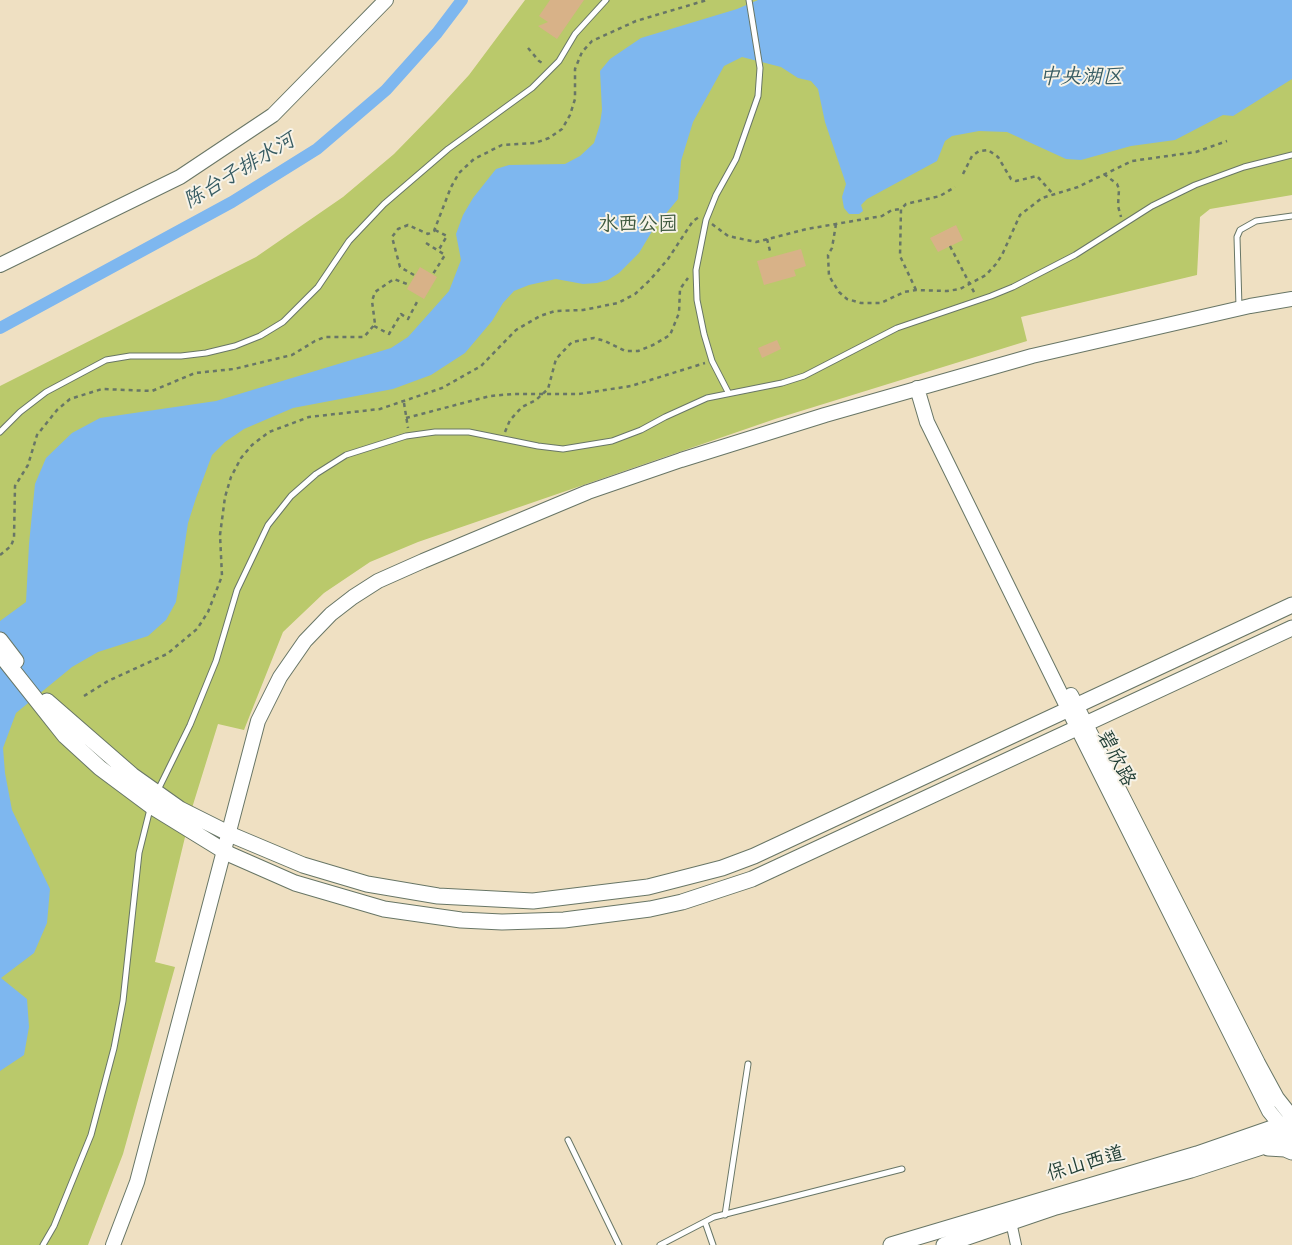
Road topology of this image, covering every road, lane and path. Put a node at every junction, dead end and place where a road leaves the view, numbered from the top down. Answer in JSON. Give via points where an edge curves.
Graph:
{"nodes":[{"id":1,"x":386,"y":0,"type":"edge"},
{"id":2,"x":606,"y":0,"type":"edge"},
{"id":3,"x":707,"y":0,"type":"edge"},
{"id":4,"x":749,"y":0,"type":"edge"},
{"id":5,"x":528,"y":48,"type":"dead end"},
{"id":6,"x":553,"y":67,"type":"junction"},
{"id":7,"x":1227,"y":141,"type":"dead end"},
{"id":8,"x":1292,"y":155,"type":"edge"},
{"id":9,"x":963,"y":174,"type":"dead end"},
{"id":10,"x":1104,"y":174,"type":"junction"},
{"id":11,"x":955,"y":187,"type":"dead end"},
{"id":12,"x":1053,"y":194,"type":"junction"},
{"id":13,"x":901,"y":209,"type":"junction"},
{"id":14,"x":1292,"y":216,"type":"edge"},
{"id":15,"x":706,"y":220,"type":"junction"},
{"id":16,"x":1127,"y":222,"type":"junction"},
{"id":17,"x":836,"y":224,"type":"junction"},
{"id":18,"x":435,"y":230,"type":"junction"},
{"id":19,"x":767,"y":239,"type":"junction"},
{"id":20,"x":426,"y":243,"type":"dead end"},
{"id":21,"x":950,"y":246,"type":"dead end"},
{"id":22,"x":438,"y":250,"type":"junction"},
{"id":23,"x":770,"y":251,"type":"dead end"},
{"id":24,"x":0,"y":265,"type":"edge"},
{"id":25,"x":696,"y":270,"type":"junction"},
{"id":26,"x":433,"y":274,"type":"dead end"},
{"id":27,"x":414,"y":275,"type":"dead end"},
{"id":28,"x":407,"y":284,"type":"dead end"},
{"id":29,"x":970,"y":284,"type":"junction"},
{"id":30,"x":916,"y":290,"type":"junction"},
{"id":31,"x":1292,"y":299,"type":"edge"},
{"id":32,"x":978,"y":300,"type":"junction"},
{"id":33,"x":417,"y":302,"type":"dead end"},
{"id":34,"x":1292,"y":305,"type":"edge"},
{"id":35,"x":1239,"y":312,"type":"junction"},
{"id":36,"x":374,"y":326,"type":"junction"},
{"id":37,"x":712,"y":361,"type":"junction"},
{"id":38,"x":921,"y":390,"type":"junction"},
{"id":39,"x":728,"y":392,"type":"junction"},
{"id":40,"x":542,"y":394,"type":"junction"},
{"id":41,"x":404,"y":403,"type":"dead end"},
{"id":42,"x":406,"y":418,"type":"junction"},
{"id":43,"x":0,"y":432,"type":"edge"},
{"id":44,"x":409,"y":436,"type":"junction"},
{"id":45,"x":506,"y":440,"type":"junction"},
{"id":46,"x":0,"y":555,"type":"edge"},
{"id":47,"x":1292,"y":606,"type":"edge"},
{"id":48,"x":1292,"y":628,"type":"edge"},
{"id":49,"x":0,"y":640,"type":"edge"},
{"id":50,"x":0,"y":654,"type":"edge"},
{"id":51,"x":1073,"y":707,"type":"junction"},
{"id":52,"x":48,"y":710,"type":"junction"},
{"id":53,"x":1082,"y":726,"type":"junction"},
{"id":54,"x":154,"y":800,"type":"junction"},
{"id":55,"x":231,"y":834,"type":"junction"},
{"id":56,"x":226,"y":852,"type":"junction"},
{"id":57,"x":748,"y":1064,"type":"dead end"},
{"id":58,"x":1290,"y":1134,"type":"edge"},
{"id":59,"x":568,"y":1140,"type":"dead end"},
{"id":60,"x":1252,"y":1143,"type":"junction"},
{"id":61,"x":902,"y":1169,"type":"dead end"},
{"id":62,"x":725,"y":1215,"type":"junction"},
{"id":63,"x":1009,"y":1216,"type":"junction"},
{"id":64,"x":705,"y":1222,"type":"junction"},
{"id":65,"x":43,"y":1245,"type":"edge"},
{"id":66,"x":114,"y":1245,"type":"edge"},
{"id":67,"x":121,"y":1245,"type":"edge"},
{"id":68,"x":619,"y":1245,"type":"edge"},
{"id":69,"x":660,"y":1245,"type":"edge"},
{"id":70,"x":714,"y":1245,"type":"edge"},
{"id":71,"x":890,"y":1245,"type":"edge"},
{"id":72,"x":944,"y":1245,"type":"edge"},
{"id":73,"x":1016,"y":1245,"type":"edge"}],
"edges":[{"from":1,"to":24,"type":"street","via":[[265,120],[180,177]]},
{"from":2,"to":6,"type":"lane","via":[[575,34]]},
{"from":3,"to":18,"type":"path","via":[[636,21],[592,42],[582,52],[575,69],[575,99],[562,129],[535,143],[502,145],[474,159],[459,173]]},
{"from":4,"to":15,"type":"lane","via":[[760,68],[758,96],[736,158]]},
{"from":5,"to":6,"type":"path","via":[[539,61]]},
{"from":6,"to":43,"type":"lane","via":[[532,88],[448,149],[384,204],[349,241],[318,287],[283,322],[244,343],[206,353],[106,360],[46,392]]},
{"from":7,"to":10,"type":"path","via":[[1196,152],[1132,160]]},
{"from":8,"to":16,"type":"lane","via":[[1244,167],[1195,185]]},
{"from":9,"to":12,"type":"path","via":[[972,156],[988,150],[998,157],[1011,179],[1037,176]]},
{"from":10,"to":12,"type":"path","via":[[1078,187]]},
{"from":10,"to":16,"type":"path","via":[[1117,184],[1118,211]]},
{"from":11,"to":13,"type":"path","via":[[940,196],[906,204]]},
{"from":12,"to":29,"type":"path","via":[[1020,215],[1002,255],[986,275]]},
{"from":13,"to":17,"type":"path","via":[[882,216]]},
{"from":13,"to":30,"type":"path","via":[[900,256]]},
{"from":14,"to":35,"type":"lane","via":[[1256,222],[1240,230],[1237,237]]},
{"from":15,"to":19,"type":"path","via":[[728,236],[756,242]]},
{"from":15,"to":25,"type":"lane"},
{"from":16,"to":32,"type":"lane","via":[[1047,270]]},
{"from":17,"to":19,"type":"path"},
{"from":17,"to":30,"type":"path","via":[[828,267],[829,276],[839,292],[855,302],[881,303]]},
{"from":18,"to":22,"type":"path","via":[[447,236]]},
{"from":18,"to":27,"type":"path","via":[[428,234],[415,226],[403,226],[392,237],[400,267]]},
{"from":19,"to":23,"type":"path"},
{"from":20,"to":22,"type":"path"},
{"from":21,"to":29,"type":"path"},
{"from":22,"to":26,"type":"path","via":[[445,255]]},
{"from":25,"to":37,"type":"lane","via":[[698,300]]},
{"from":25,"to":40,"type":"path","via":[[680,289],[679,313],[670,335],[638,351],[625,351],[594,338],[572,342],[556,359],[548,389]]},
{"from":28,"to":36,"type":"path","via":[[394,279],[374,292]]},
{"from":29,"to":30,"type":"path","via":[[947,291]]},
{"from":29,"to":32,"type":"path"},
{"from":31,"to":35,"type":"street"},
{"from":32,"to":39,"type":"lane","via":[[897,328],[804,376],[782,384]]},
{"from":33,"to":36,"type":"path","via":[[408,319],[401,314],[389,334]]},
{"from":34,"to":35,"type":"street"},
{"from":35,"to":38,"type":"street"},
{"from":36,"to":46,"type":"path","via":[[364,337],[325,338],[292,355],[234,369],[195,373],[152,391],[102,389],[70,399],[56,410],[37,435],[28,465],[15,486],[14,538],[11,546]]},
{"from":37,"to":39,"type":"lane"},
{"from":37,"to":40,"type":"path","via":[[631,386],[579,394]]},
{"from":38,"to":51,"type":"street","name":"碧欣路"},
{"from":38,"to":55,"type":"street","via":[[592,496],[405,575],[360,599],[320,633],[278,694],[261,734]]},
{"from":39,"to":45,"type":"lane","via":[[684,407],[641,430],[585,447],[563,449]]},
{"from":40,"to":42,"type":"path","via":[[490,396]]},
{"from":40,"to":45,"type":"path","via":[[522,406],[510,420],[505,432]]},
{"from":41,"to":42,"type":"path"},
{"from":42,"to":44,"type":"path"},
{"from":44,"to":45,"type":"lane","via":[[469,432]]},
{"from":44,"to":54,"type":"lane","via":[[346,454],[291,496],[268,525],[237,590],[216,661],[190,725]]},
{"from":47,"to":51,"type":"main road"},
{"from":48,"to":53,"type":"main road"},
{"from":49,"to":52,"type":"main road"},
{"from":50,"to":52,"type":"main road"},
{"from":51,"to":53,"type":"street","name":"碧欣路"},
{"from":51,"to":55,"type":"main road","via":[[754,856],[688,878],[610,893],[534,901],[438,896],[334,875]]},
{"from":52,"to":54,"type":"main road","via":[[65,736],[89,758]]},
{"from":53,"to":56,"type":"main road","via":[[752,879],[682,902],[610,915],[502,922],[419,915],[334,896],[295,883]]},
{"from":53,"to":58,"type":"street","name":"碧欣路","via":[[1269,1111]]},
{"from":54,"to":55,"type":"main road"},
{"from":54,"to":56,"type":"main road"},
{"from":54,"to":65,"type":"lane","via":[[139,853],[123,1001],[114,1048],[91,1135]]},
{"from":55,"to":56,"type":"street"},
{"from":56,"to":66,"type":"street","via":[[137,1182]]},
{"from":56,"to":67,"type":"street","via":[[165,1104],[141,1193]]},
{"from":57,"to":62,"type":"lane"},
{"from":58,"to":60,"type":"main road","name":"保山西道"},
{"from":58,"to":60,"type":"main road","via":[[1279,1148]]},
{"from":59,"to":68,"type":"lane"},
{"from":60,"to":63,"type":"main road","name":"保山西道"},
{"from":61,"to":62,"type":"lane"},
{"from":62,"to":64,"type":"lane"},
{"from":63,"to":71,"type":"main road","name":"保山西道"},
{"from":63,"to":72,"type":"main road","name":"保山西道"},
{"from":63,"to":73,"type":"street"},
{"from":64,"to":69,"type":"lane"},
{"from":64,"to":70,"type":"lane"}]}
